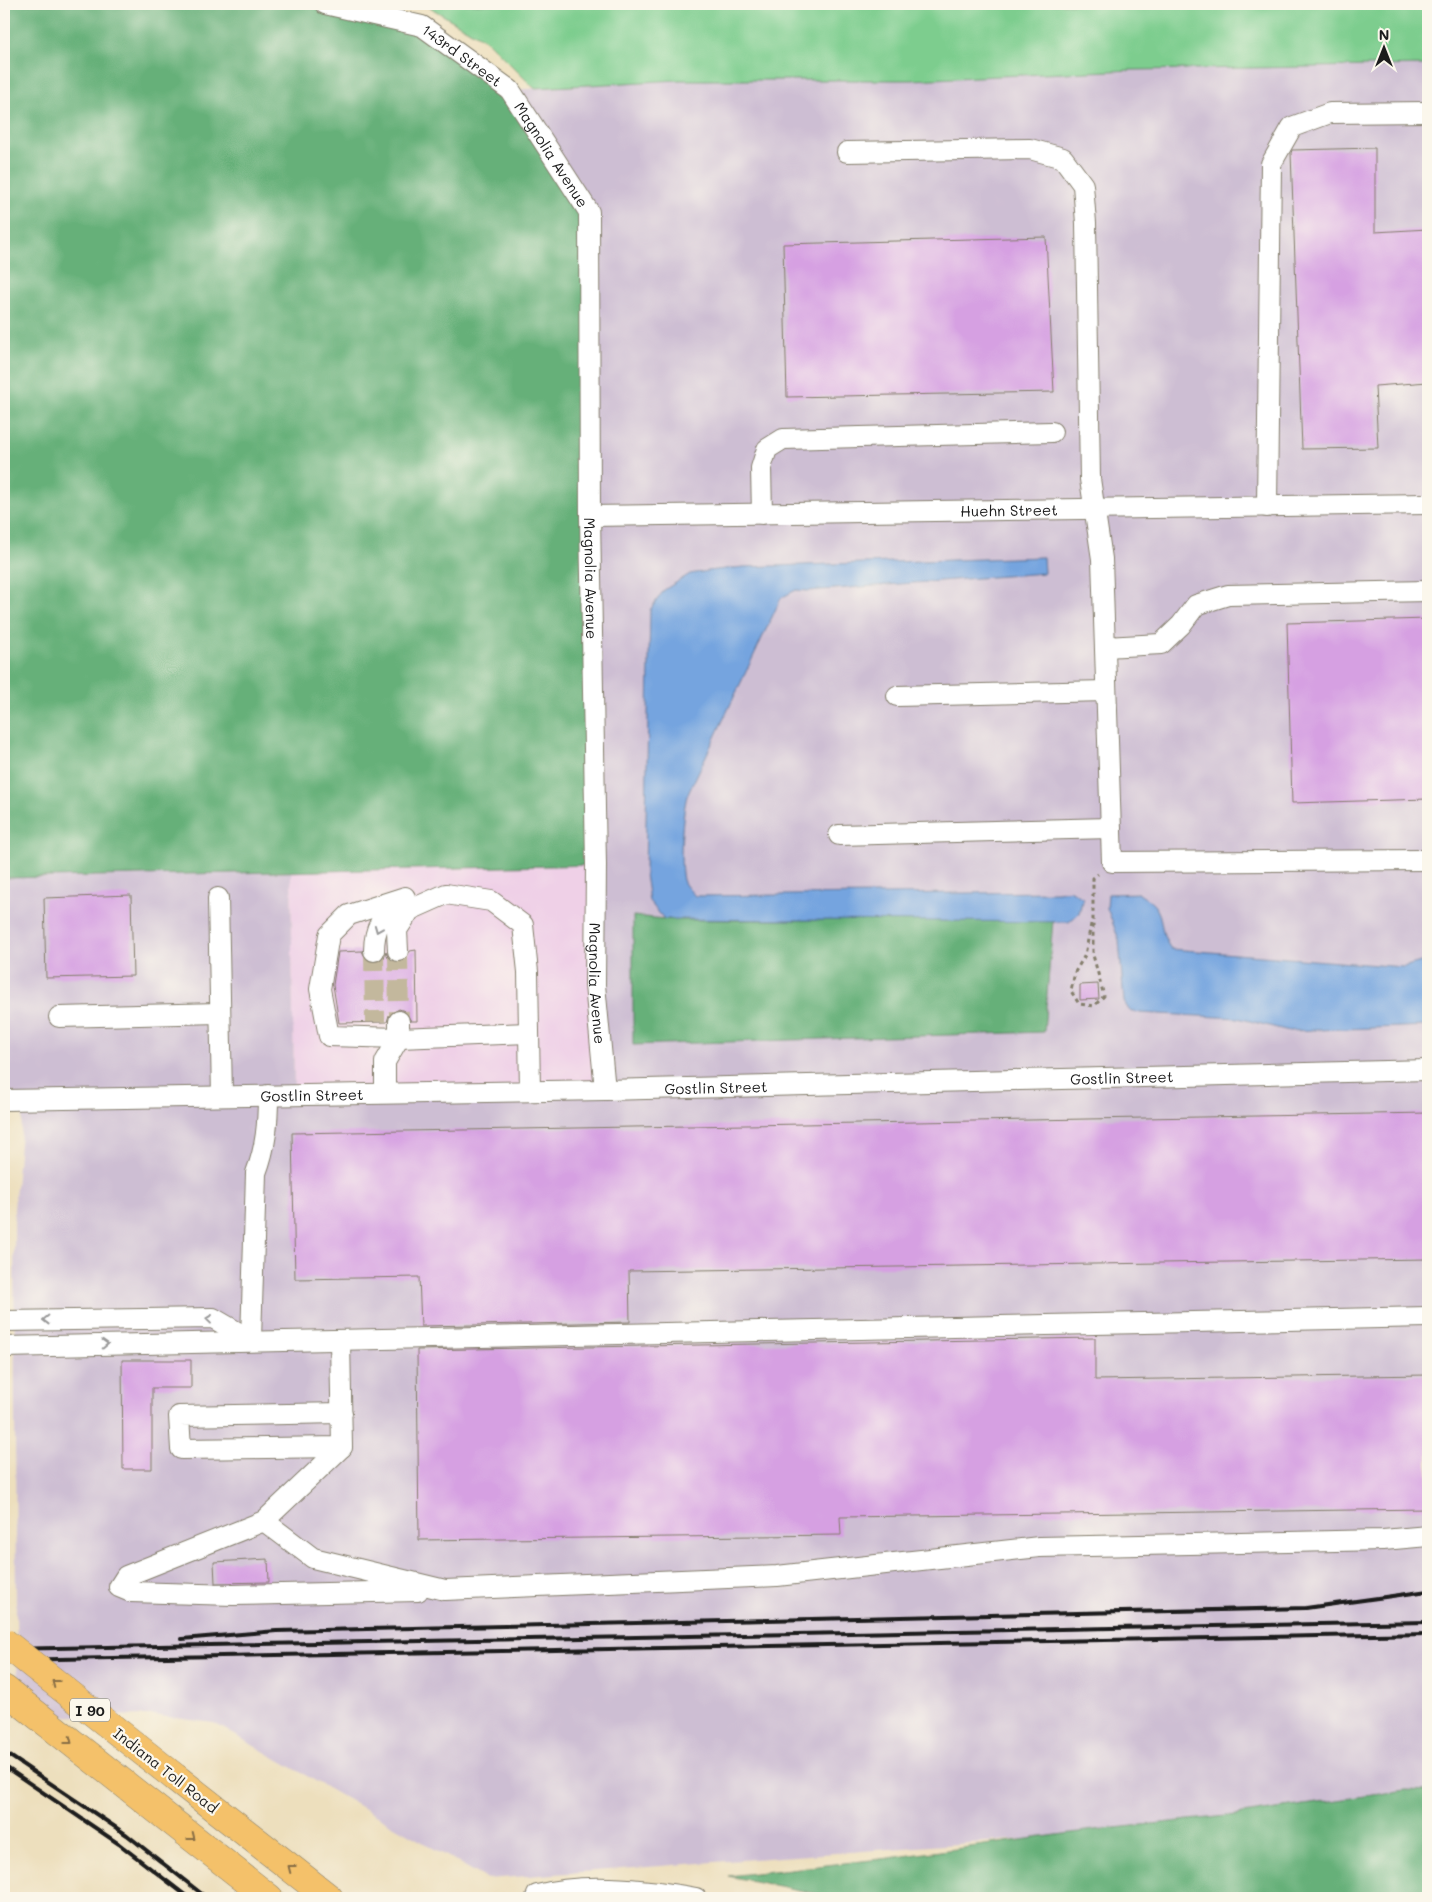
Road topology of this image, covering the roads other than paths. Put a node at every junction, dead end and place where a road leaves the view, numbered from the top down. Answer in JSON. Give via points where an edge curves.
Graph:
{"nodes":[{"id":1,"x":324,"y":4,"type":"edge"},
{"id":2,"x":510,"y":90,"type":"joint"},
{"id":3,"x":1428,"y":112,"type":"edge"},
{"id":4,"x":847,"y":152,"type":"dead end"},
{"id":5,"x":1052,"y":432,"type":"dead end"},
{"id":6,"x":1428,"y":504,"type":"edge"},
{"id":7,"x":1267,"y":507,"type":"junction"},
{"id":8,"x":1095,"y":508,"type":"junction"},
{"id":9,"x":762,"y":514,"type":"junction"},
{"id":10,"x":590,"y":516,"type":"junction"},
{"id":11,"x":1428,"y":591,"type":"edge"},
{"id":12,"x":1105,"y":646,"type":"junction"},
{"id":13,"x":1106,"y":691,"type":"junction"},
{"id":14,"x":897,"y":696,"type":"dead end"},
{"id":15,"x":1111,"y":828,"type":"junction"},
{"id":16,"x":839,"y":835,"type":"dead end"},
{"id":17,"x":1428,"y":860,"type":"edge"},
{"id":18,"x":446,"y":894,"type":"junction"},
{"id":19,"x":405,"y":897,"type":"junction"},
{"id":20,"x":218,"y":898,"type":"dead end"},
{"id":21,"x":374,"y":951,"type":"tunnel mouth"},
{"id":22,"x":398,"y":951,"type":"tunnel mouth"},
{"id":23,"x":219,"y":1014,"type":"junction"},
{"id":24,"x":59,"y":1017,"type":"dead end"},
{"id":25,"x":375,"y":1030,"type":"junction"},
{"id":26,"x":399,"y":1030,"type":"junction"},
{"id":27,"x":528,"y":1033,"type":"junction"},
{"id":28,"x":385,"y":1062,"type":"junction"},
{"id":29,"x":1428,"y":1070,"type":"edge"},
{"id":30,"x":605,"y":1090,"type":"junction"},
{"id":31,"x":530,"y":1091,"type":"junction"},
{"id":32,"x":386,"y":1093,"type":"junction"},
{"id":33,"x":222,"y":1096,"type":"junction"},
{"id":34,"x":268,"y":1096,"type":"junction"},
{"id":35,"x":4,"y":1100,"type":"edge"},
{"id":36,"x":1428,"y":1317,"type":"edge"},
{"id":37,"x":4,"y":1321,"type":"edge"},
{"id":38,"x":251,"y":1340,"type":"junction"},
{"id":39,"x":340,"y":1340,"type":"junction"},
{"id":40,"x":4,"y":1347,"type":"edge"},
{"id":41,"x":342,"y":1413,"type":"junction"},
{"id":42,"x":342,"y":1447,"type":"junction"},
{"id":43,"x":264,"y":1521,"type":"junction"},
{"id":44,"x":1428,"y":1536,"type":"edge"},
{"id":45,"x":445,"y":1590,"type":"junction"},
{"id":46,"x":4,"y":1642,"type":"edge"},
{"id":47,"x":4,"y":1689,"type":"edge"},
{"id":48,"x":270,"y":1898,"type":"edge"},
{"id":49,"x":329,"y":1898,"type":"edge"},
{"id":50,"x":536,"y":1898,"type":"edge"},
{"id":51,"x":696,"y":1898,"type":"edge"}],
"edges":[{"from":1,"to":2,"type":"street","name":"143rd Street","via":[[422,26]]},
{"from":2,"to":10,"type":"street","name":"Magnolia Avenue","via":[[589,212]]},
{"from":3,"to":7,"type":"street","via":[[1330,114],[1292,127],[1272,164]]},
{"from":4,"to":8,"type":"street","via":[[1030,149],[1063,158],[1082,185],[1086,223],[1090,479]]},
{"from":5,"to":9,"type":"street","via":[[783,439],[767,450],[761,468]]},
{"from":6,"to":7,"type":"street","name":"Huehn Street"},
{"from":7,"to":8,"type":"street","name":"Huehn Street"},
{"from":8,"to":9,"type":"street","name":"Huehn Street"},
{"from":8,"to":12,"type":"street","via":[[1102,559]]},
{"from":9,"to":10,"type":"street","name":"Huehn Street"},
{"from":10,"to":30,"type":"street","name":"Magnolia Avenue","via":[[595,985]]},
{"from":11,"to":12,"type":"street","via":[[1228,595],[1196,605],[1161,644]]},
{"from":12,"to":13,"type":"street"},
{"from":13,"to":14,"type":"street"},
{"from":13,"to":15,"type":"street"},
{"from":15,"to":16,"type":"street"},
{"from":15,"to":17,"type":"street","via":[[1112,862]]},
{"from":18,"to":19,"type":"street"},
{"from":18,"to":22,"type":"street","via":[[410,910],[397,930]]},
{"from":18,"to":27,"type":"street","via":[[491,902],[522,925],[528,972]]},
{"from":19,"to":21,"type":"street","one_way":true,"via":[[383,916],[374,937]]},
{"from":19,"to":25,"type":"street","via":[[350,915],[328,935],[320,989],[328,1036]]},
{"from":20,"to":23,"type":"street"},
{"from":23,"to":24,"type":"street"},
{"from":23,"to":33,"type":"street"},
{"from":25,"to":26,"type":"street"},
{"from":25,"to":28,"type":"street"},
{"from":26,"to":27,"type":"street"},
{"from":26,"to":28,"type":"street"},
{"from":27,"to":31,"type":"street"},
{"from":28,"to":32,"type":"street"},
{"from":29,"to":30,"type":"street","name":"Gostlin Street"},
{"from":30,"to":31,"type":"street","name":"Gostlin Street"},
{"from":31,"to":32,"type":"street","name":"Gostlin Street"},
{"from":32,"to":34,"type":"street","name":"Gostlin Street"},
{"from":33,"to":34,"type":"street","name":"Gostlin Street"},
{"from":33,"to":35,"type":"street","name":"Gostlin Street"},
{"from":34,"to":38,"type":"street","via":[[268,1130],[256,1173]]},
{"from":36,"to":39,"type":"street"},
{"from":38,"to":37,"type":"street","one_way":true,"via":[[213,1318]]},
{"from":38,"to":39,"type":"street"},
{"from":40,"to":38,"type":"street","one_way":true},
{"from":39,"to":41,"type":"street"},
{"from":41,"to":42,"type":"street"},
{"from":41,"to":42,"type":"street","via":[[179,1416],[181,1449]]},
{"from":42,"to":43,"type":"street"},
{"from":43,"to":45,"type":"street","via":[[313,1558]]},
{"from":43,"to":45,"type":"street","via":[[126,1576],[119,1587],[131,1592],[233,1595]]},
{"from":44,"to":45,"type":"street","via":[[1383,1540],[1039,1547],[777,1576]]},
{"from":49,"to":46,"type":"highway","name":"Indiana Toll Road","number":"I 90","one_way":true,"bridge":true},
{"from":47,"to":48,"type":"highway","number":"I 90","one_way":true},
{"from":50,"to":51,"type":"street","via":[[554,1890],[599,1889],[663,1892]]}]}
